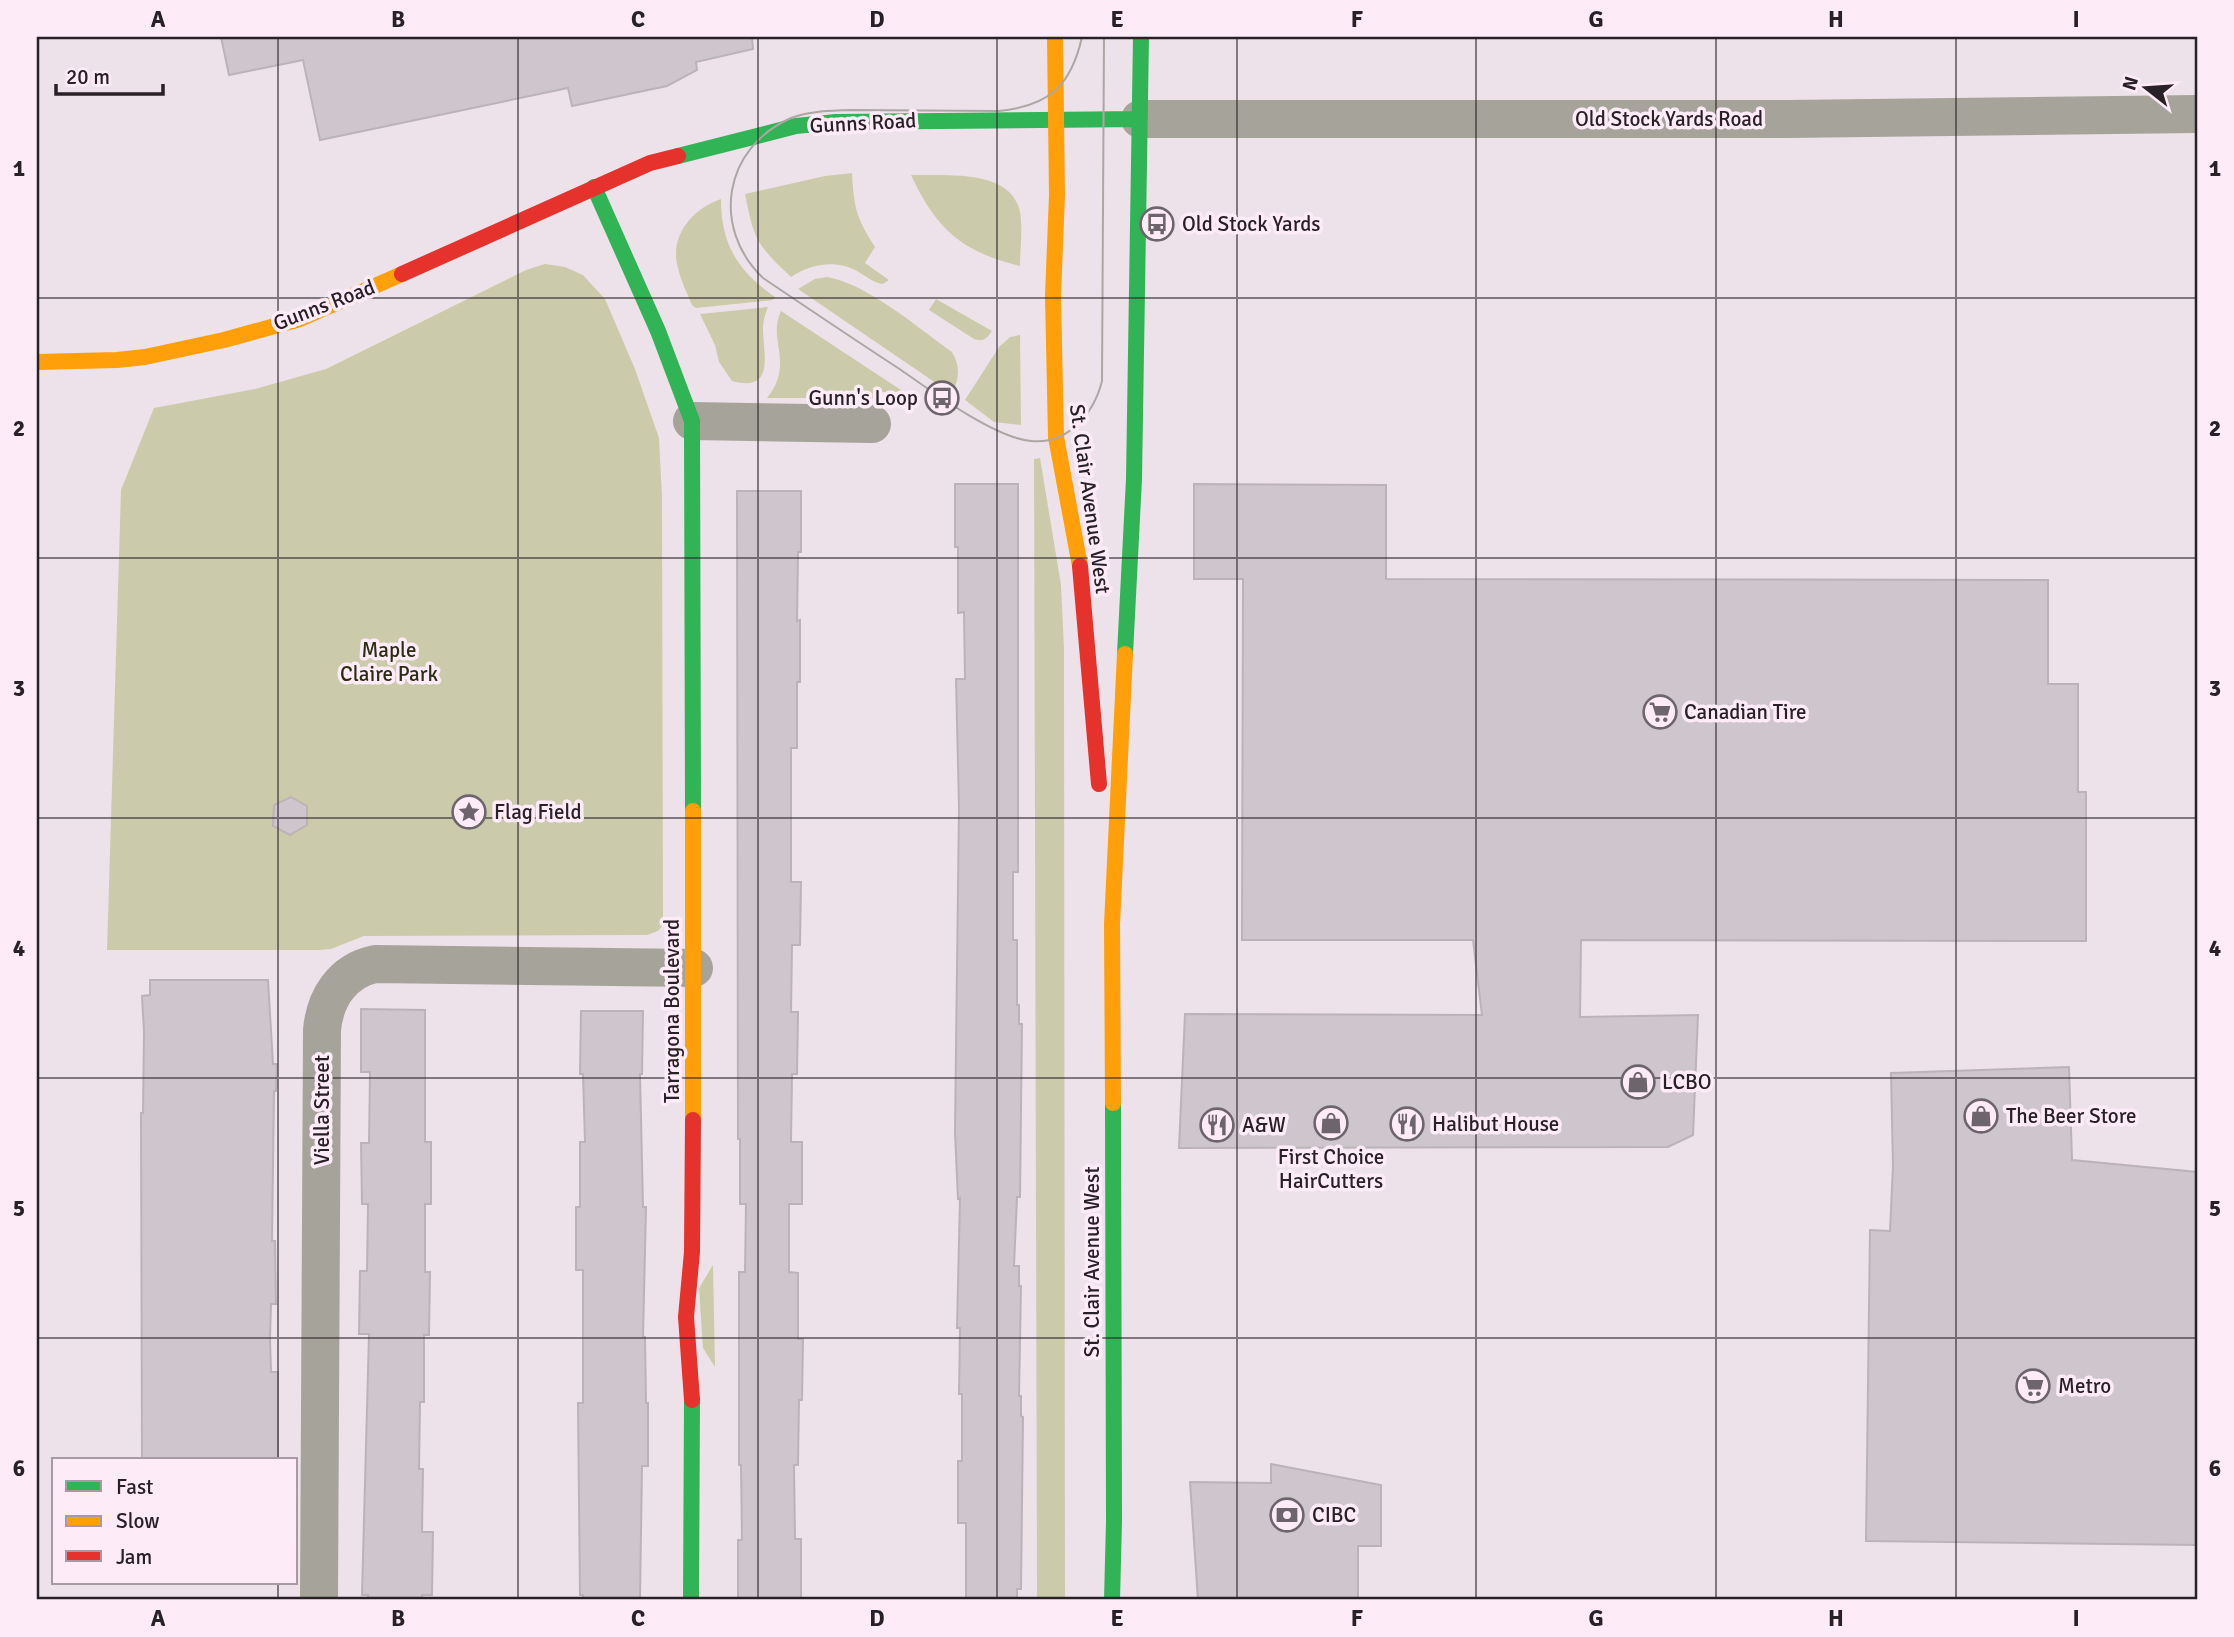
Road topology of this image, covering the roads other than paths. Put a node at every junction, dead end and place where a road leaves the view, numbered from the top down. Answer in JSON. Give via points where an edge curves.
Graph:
{"nodes":[{"id":1,"x":1055,"y":37,"type":"edge"},
{"id":2,"x":1141,"y":37,"type":"edge"},
{"id":3,"x":2197,"y":114,"type":"edge"},
{"id":4,"x":1140,"y":119,"type":"junction"},
{"id":5,"x":1056,"y":121,"type":"junction"},
{"id":6,"x":594,"y":187,"type":"junction"},
{"id":7,"x":37,"y":362,"type":"edge"},
{"id":8,"x":692,"y":421,"type":"junction"},
{"id":9,"x":872,"y":424,"type":"dead end"},
{"id":10,"x":1112,"y":924,"type":"junction"},
{"id":11,"x":694,"y":968,"type":"junction"},
{"id":12,"x":319,"y":1600,"type":"edge"},
{"id":13,"x":691,"y":1600,"type":"edge"},
{"id":14,"x":1112,"y":1600,"type":"edge"}],
"edges":[{"from":1,"to":5,"type":"street","name":"St. Clair Avenue West"},
{"from":2,"to":4,"type":"street","name":"St. Clair Avenue West"},
{"from":3,"to":4,"type":"street","name":"Old Stock Yards Road"},
{"from":4,"to":5,"type":"street","name":"Gunns Road"},
{"from":4,"to":10,"type":"street","name":"St. Clair Avenue West","via":[[1134,480]]},
{"from":5,"to":6,"type":"street","name":"Gunns Road","via":[[891,120],[796,126],[650,163]]},
{"from":5,"to":10,"type":"street","name":"St. Clair Avenue West","via":[[1056,437],[1079,560]]},
{"from":6,"to":7,"type":"street","name":"Gunns Road","via":[[300,319],[145,357]]},
{"from":6,"to":8,"type":"street"},
{"from":8,"to":9,"type":"street"},
{"from":8,"to":11,"type":"street","name":"Tarragona Boulevard"},
{"from":10,"to":14,"type":"street","name":"St. Clair Avenue West"},
{"from":11,"to":12,"type":"street","name":"Viella Street","via":[[375,964],[355,971],[331,995],[322,1030]]},
{"from":11,"to":13,"type":"street","name":"Tarragona Boulevard","via":[[692,1252],[686,1317],[692,1393]]}]}
